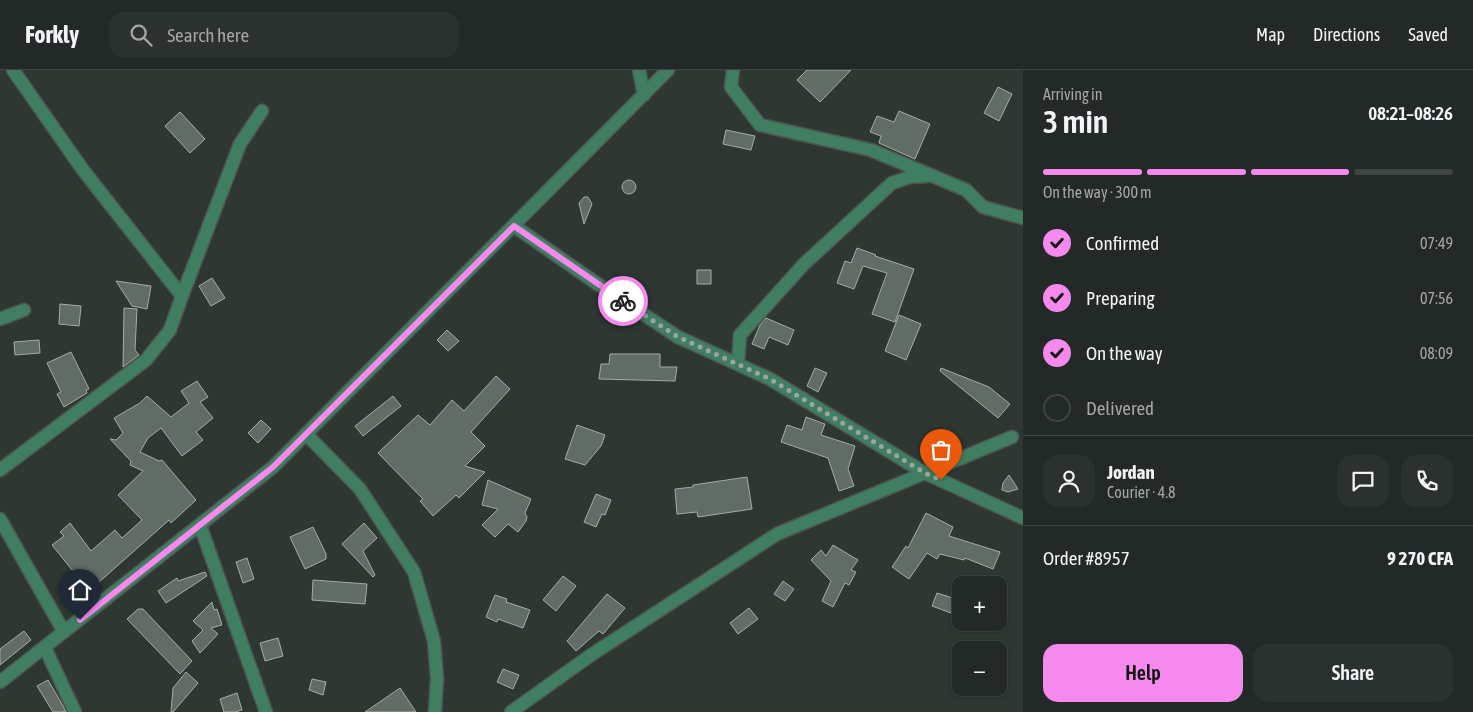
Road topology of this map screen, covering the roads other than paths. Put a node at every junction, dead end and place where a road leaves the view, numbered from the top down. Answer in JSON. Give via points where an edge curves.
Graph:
{"nodes":[{"id":1,"x":13,"y":70,"type":"edge"},
{"id":2,"x":639,"y":70,"type":"edge"},
{"id":3,"x":668,"y":70,"type":"edge"},
{"id":4,"x":733,"y":70,"type":"edge"},
{"id":5,"x":644,"y":95,"type":"junction"},
{"id":6,"x":262,"y":111,"type":"dead end"},
{"id":7,"x":932,"y":176,"type":"junction"},
{"id":8,"x":1023,"y":218,"type":"edge"},
{"id":9,"x":514,"y":226,"type":"junction"},
{"id":10,"x":182,"y":296,"type":"junction"},
{"id":11,"x":24,"y":310,"type":"dead end"},
{"id":12,"x":0,"y":320,"type":"edge"},
{"id":13,"x":738,"y":364,"type":"junction"},
{"id":14,"x":306,"y":434,"type":"junction"},
{"id":15,"x":1012,"y":437,"type":"dead end"},
{"id":16,"x":0,"y":470,"type":"edge"},
{"id":17,"x":925,"y":473,"type":"junction"},
{"id":18,"x":1023,"y":518,"type":"edge"},
{"id":19,"x":0,"y":519,"type":"edge"},
{"id":20,"x":200,"y":525,"type":"junction"},
{"id":21,"x":64,"y":632,"type":"junction"},
{"id":22,"x":45,"y":648,"type":"junction"},
{"id":23,"x":0,"y":682,"type":"edge"},
{"id":24,"x":75,"y":712,"type":"edge"},
{"id":25,"x":266,"y":712,"type":"edge"},
{"id":26,"x":435,"y":712,"type":"edge"},
{"id":27,"x":511,"y":712,"type":"edge"}],
"edges":[{"from":1,"to":10,"type":"street","via":[[83,170]]},
{"from":2,"to":5,"type":"street"},
{"from":3,"to":5,"type":"street"},
{"from":4,"to":7,"type":"street","via":[[730,87],[760,125],[871,150]]},
{"from":5,"to":9,"type":"street"},
{"from":6,"to":10,"type":"street","via":[[240,144]]},
{"from":7,"to":8,"type":"street","via":[[966,190],[983,207]]},
{"from":7,"to":13,"type":"street","via":[[910,177],[892,183],[804,264],[740,335]]},
{"from":9,"to":13,"type":"street","via":[[678,337]]},
{"from":9,"to":14,"type":"street"},
{"from":10,"to":16,"type":"street","via":[[170,330],[146,360]]},
{"from":11,"to":12,"type":"street"},
{"from":13,"to":17,"type":"street","via":[[770,379]]},
{"from":14,"to":20,"type":"street","via":[[273,467]]},
{"from":14,"to":26,"type":"street","via":[[360,489],[414,572],[434,641]]},
{"from":15,"to":17,"type":"street"},
{"from":17,"to":18,"type":"street"},
{"from":17,"to":27,"type":"street","via":[[777,534]]},
{"from":19,"to":21,"type":"street"},
{"from":20,"to":21,"type":"street"},
{"from":20,"to":25,"type":"street"},
{"from":21,"to":22,"type":"street"},
{"from":22,"to":23,"type":"street"},
{"from":22,"to":24,"type":"street"}]}
